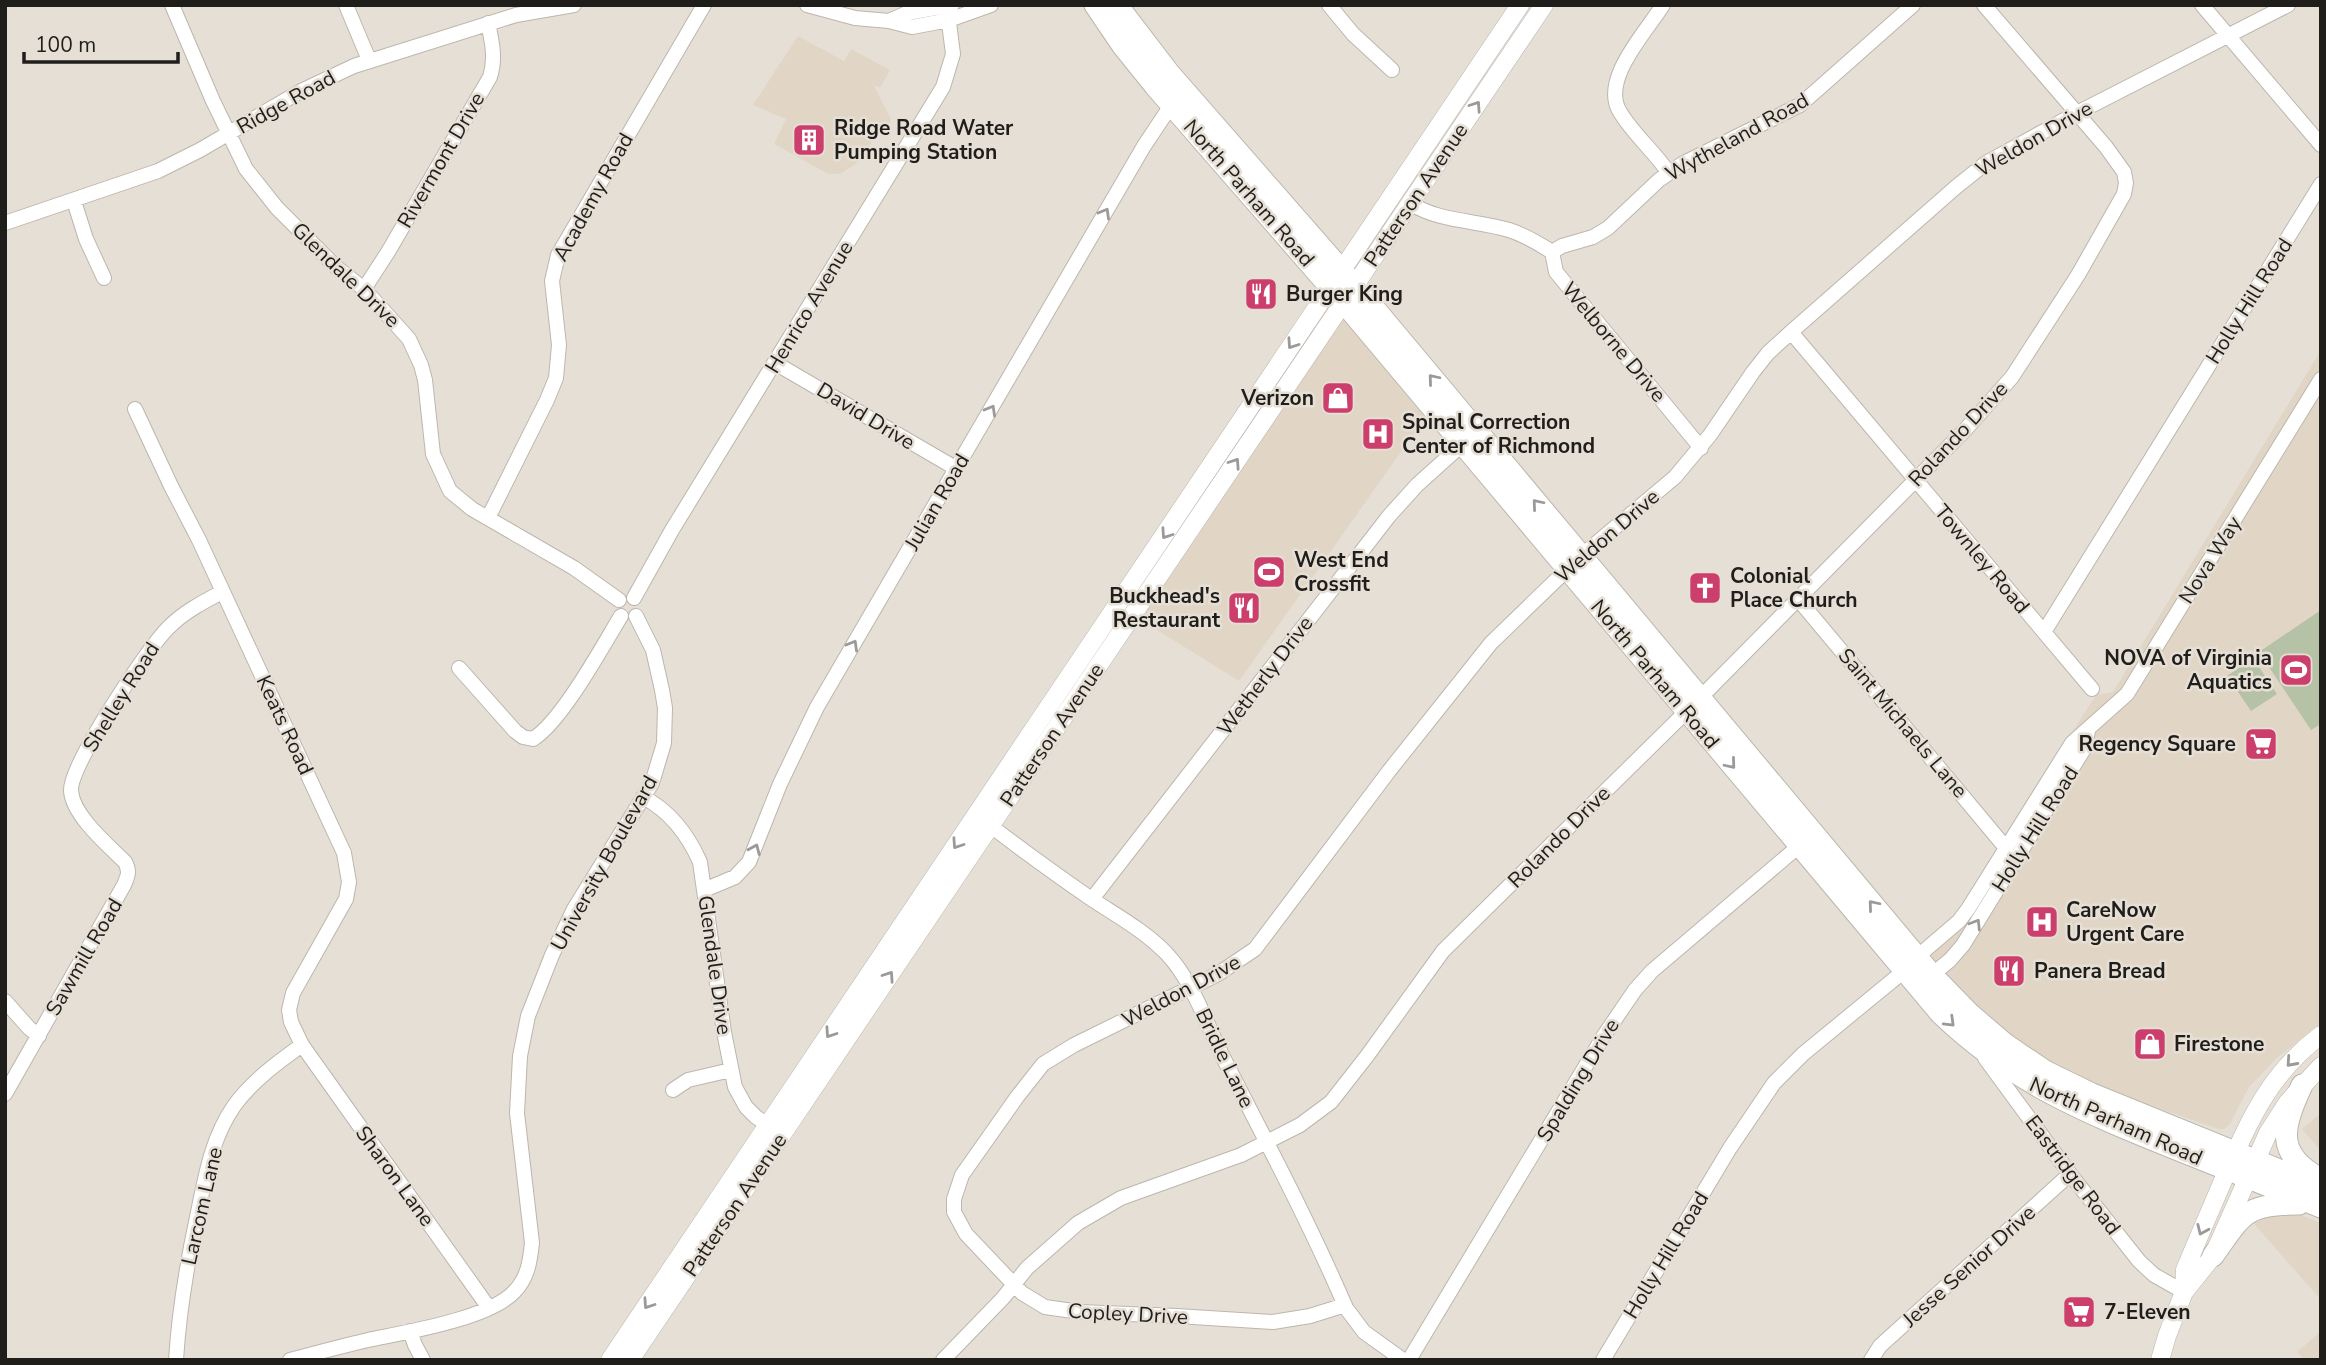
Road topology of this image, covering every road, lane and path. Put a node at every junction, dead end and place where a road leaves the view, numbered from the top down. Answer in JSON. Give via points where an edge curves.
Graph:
{"nodes":[{"id":1,"x":172,"y":5,"type":"edge"},
{"id":2,"x":346,"y":5,"type":"edge"},
{"id":3,"x":574,"y":5,"type":"edge"},
{"id":4,"x":704,"y":5,"type":"edge"},
{"id":5,"x":807,"y":5,"type":"edge"},
{"id":6,"x":991,"y":5,"type":"edge"},
{"id":7,"x":1095,"y":5,"type":"edge"},
{"id":8,"x":1117,"y":5,"type":"edge"},
{"id":9,"x":1329,"y":5,"type":"edge"},
{"id":10,"x":1520,"y":5,"type":"edge"},
{"id":11,"x":1544,"y":5,"type":"edge"},
{"id":12,"x":1663,"y":5,"type":"edge"},
{"id":13,"x":1913,"y":5,"type":"edge"},
{"id":14,"x":1984,"y":5,"type":"edge"},
{"id":15,"x":2202,"y":5,"type":"edge"},
{"id":16,"x":2288,"y":5,"type":"edge"},
{"id":17,"x":949,"y":11,"type":"edge"},
{"id":18,"x":488,"y":23,"type":"junction"},
{"id":19,"x":2229,"y":36,"type":"junction"},
{"id":20,"x":369,"y":61,"type":"junction"},
{"id":21,"x":1135,"y":61,"type":"junction"},
{"id":22,"x":1392,"y":70,"type":"dead end"},
{"id":23,"x":1178,"y":83,"type":"junction"},
{"id":24,"x":1172,"y":104,"type":"junction"},
{"id":25,"x":2077,"y":113,"type":"junction"},
{"id":26,"x":228,"y":133,"type":"junction"},
{"id":27,"x":2321,"y":145,"type":"edge"},
{"id":28,"x":1668,"y":172,"type":"junction"},
{"id":29,"x":2321,"y":184,"type":"edge"},
{"id":30,"x":74,"y":201,"type":"junction"},
{"id":31,"x":1410,"y":203,"type":"junction"},
{"id":32,"x":5,"y":223,"type":"edge"},
{"id":33,"x":1552,"y":253,"type":"junction"},
{"id":34,"x":104,"y":278,"type":"dead end"},
{"id":35,"x":1343,"y":287,"type":"junction"},
{"id":36,"x":364,"y":289,"type":"junction"},
{"id":37,"x":1791,"y":332,"type":"junction"},
{"id":38,"x":775,"y":363,"type":"junction"},
{"id":39,"x":2321,"y":379,"type":"edge"},
{"id":40,"x":135,"y":408,"type":"dead end"},
{"id":41,"x":1470,"y":438,"type":"junction"},
{"id":42,"x":1701,"y":448,"type":"junction"},
{"id":43,"x":957,"y":469,"type":"junction"},
{"id":44,"x":1916,"y":480,"type":"junction"},
{"id":45,"x":488,"y":518,"type":"junction"},
{"id":46,"x":1574,"y":563,"type":"junction"},
{"id":47,"x":222,"y":592,"type":"junction"},
{"id":48,"x":626,"y":599,"type":"junction"},
{"id":49,"x":1798,"y":599,"type":"junction"},
{"id":50,"x":629,"y":616,"type":"junction"},
{"id":51,"x":2044,"y":632,"type":"junction"},
{"id":52,"x":459,"y":668,"type":"dead end"},
{"id":53,"x":2092,"y":689,"type":"dead end"},
{"id":54,"x":1694,"y":705,"type":"junction"},
{"id":55,"x":2088,"y":731,"type":"junction"},
{"id":56,"x":643,"y":797,"type":"junction"},
{"id":57,"x":983,"y":820,"type":"junction"},
{"id":58,"x":90,"y":826,"type":"joint"},
{"id":59,"x":1799,"y":846,"type":"junction"},
{"id":60,"x":2007,"y":848,"type":"junction"},
{"id":61,"x":704,"y":890,"type":"junction"},
{"id":62,"x":1092,"y":899,"type":"junction"},
{"id":63,"x":1910,"y":964,"type":"junction"},
{"id":64,"x":1932,"y":975,"type":"junction"},
{"id":65,"x":1190,"y":989,"type":"junction"},
{"id":66,"x":5,"y":1001,"type":"edge"},
{"id":67,"x":2321,"y":1035,"type":"edge"},
{"id":68,"x":39,"y":1036,"type":"junction"},
{"id":69,"x":302,"y":1045,"type":"junction"},
{"id":70,"x":1975,"y":1045,"type":"junction"},
{"id":71,"x":2321,"y":1066,"type":"edge"},
{"id":72,"x":731,"y":1070,"type":"junction"},
{"id":73,"x":2302,"y":1085,"type":"junction"},
{"id":74,"x":673,"y":1090,"type":"dead end"},
{"id":75,"x":5,"y":1094,"type":"edge"},
{"id":76,"x":775,"y":1130,"type":"junction"},
{"id":77,"x":990,"y":1135,"type":"joint"},
{"id":78,"x":2166,"y":1135,"type":"junction"},
{"id":79,"x":1267,"y":1142,"type":"junction"},
{"id":80,"x":2241,"y":1165,"type":"junction"},
{"id":81,"x":2070,"y":1174,"type":"junction"},
{"id":82,"x":2321,"y":1179,"type":"edge"},
{"id":83,"x":2318,"y":1199,"type":"edge"},
{"id":84,"x":2213,"y":1256,"type":"junction"},
{"id":85,"x":1014,"y":1284,"type":"junction"},
{"id":86,"x":2184,"y":1292,"type":"junction"},
{"id":87,"x":1345,"y":1305,"type":"junction"},
{"id":88,"x":489,"y":1308,"type":"junction"},
{"id":89,"x":410,"y":1331,"type":"junction"},
{"id":90,"x":176,"y":1360,"type":"edge"},
{"id":91,"x":290,"y":1360,"type":"edge"},
{"id":92,"x":424,"y":1360,"type":"edge"},
{"id":93,"x":610,"y":1360,"type":"edge"},
{"id":94,"x":630,"y":1360,"type":"edge"},
{"id":95,"x":943,"y":1360,"type":"edge"},
{"id":96,"x":1404,"y":1360,"type":"edge"},
{"id":97,"x":1409,"y":1360,"type":"edge"},
{"id":98,"x":1603,"y":1360,"type":"edge"},
{"id":99,"x":1871,"y":1360,"type":"edge"},
{"id":100,"x":2161,"y":1360,"type":"edge"}],
"edges":[{"from":1,"to":26,"type":"street","name":"Glendale Drive"},
{"from":2,"to":20,"type":"street"},
{"from":3,"to":18,"type":"street","name":"Ridge Road"},
{"from":4,"to":45,"type":"street","name":"Academy Road","via":[[558,255],[552,281],[559,345],[556,378]]},
{"from":5,"to":17,"type":"street","via":[[912,27]]},
{"from":6,"to":17,"type":"street"},
{"from":7,"to":21,"type":"highway","name":"North Parham Road"},
{"from":8,"to":23,"type":"highway","name":"North Parham Road"},
{"from":9,"to":22,"type":"street"},
{"from":10,"to":35,"type":"main road","name":"Patterson Avenue"},
{"from":31,"to":11,"type":"main road","name":"Patterson Avenue","one_way":true},
{"from":12,"to":28,"type":"street","via":[[1624,64],[1614,94],[1620,113]]},
{"from":13,"to":28,"type":"street","name":"Wytheland Road","via":[[1800,104]]},
{"from":14,"to":25,"type":"street"},
{"from":15,"to":19,"type":"street"},
{"from":16,"to":19,"type":"street","name":"Weldon Drive"},
{"from":17,"to":38,"type":"street","name":"Henrico Avenue","via":[[953,54],[943,87]]},
{"from":18,"to":20,"type":"street","name":"Ridge Road"},
{"from":18,"to":36,"type":"street","name":"Rivermont Drive","via":[[494,52],[489,77]]},
{"from":19,"to":25,"type":"street","name":"Weldon Drive"},
{"from":19,"to":27,"type":"street"},
{"from":20,"to":26,"type":"street","name":"Ridge Road","via":[[301,91]]},
{"from":21,"to":23,"type":"highway","via":[[1147,66],[1166,88]]},
{"from":21,"to":24,"type":"highway","name":"North Parham Road"},
{"from":23,"to":35,"type":"highway","name":"North Parham Road"},
{"from":24,"to":35,"type":"highway","name":"North Parham Road"},
{"from":43,"to":24,"type":"street","name":"Julian Road","one_way":true},
{"from":25,"to":37,"type":"street","name":"Weldon Drive","via":[[1972,173]]},
{"from":25,"to":44,"type":"street","name":"Rolando Drive","via":[[2117,162],[2126,179],[2124,194],[2012,377]]},
{"from":26,"to":30,"type":"street","name":"Ridge Road","via":[[158,171]]},
{"from":26,"to":36,"type":"street","name":"Glendale Drive","via":[[264,193],[336,267]]},
{"from":28,"to":33,"type":"street","name":"Wytheland Road","via":[[1608,228]]},
{"from":29,"to":51,"type":"street","name":"Holly Hill Road"},
{"from":30,"to":32,"type":"street","name":"Ridge Road"},
{"from":30,"to":34,"type":"street"},
{"from":31,"to":33,"type":"street","via":[[1438,216],[1519,233]]},
{"from":31,"to":35,"type":"main road","name":"Patterson Avenue"},
{"from":33,"to":42,"type":"street","name":"Welborne Drive","via":[[1556,272]]},
{"from":35,"to":41,"type":"highway","name":"North Parham Road"},
{"from":35,"to":57,"type":"main road","name":"Patterson Avenue"},
{"from":36,"to":45,"type":"street","name":"Glendale Drive","via":[[400,327],[419,358],[432,454],[440,474],[450,491]]},
{"from":37,"to":42,"type":"street","name":"Weldon Drive","via":[[1753,372]]},
{"from":37,"to":44,"type":"street","name":"Townley Road"},
{"from":38,"to":43,"type":"street","name":"David Drive"},
{"from":38,"to":48,"type":"street","name":"Henrico Avenue"},
{"from":39,"to":55,"type":"street","name":"Nova Way","via":[[2132,687]]},
{"from":40,"to":47,"type":"street","name":"Keats Road"},
{"from":41,"to":46,"type":"highway","name":"North Parham Road"},
{"from":41,"to":62,"type":"street","name":"Wetherly Drive","via":[[1389,516]]},
{"from":42,"to":46,"type":"street","name":"Weldon Drive","via":[[1675,477]]},
{"from":61,"to":43,"type":"street","name":"Julian Road","one_way":true,"via":[[735,877],[749,862],[817,707]]},
{"from":44,"to":49,"type":"street","name":"Rolando Drive"},
{"from":44,"to":51,"type":"street","name":"Townley Road"},
{"from":45,"to":48,"type":"street","name":"Glendale Drive"},
{"from":46,"to":54,"type":"highway","name":"North Parham Road"},
{"from":46,"to":65,"type":"street","name":"Weldon Drive","via":[[1491,643],[1255,949]]},
{"from":47,"to":58,"type":"street","name":"Shelley Road","via":[[182,615],[159,637],[91,743],[71,787],[74,805]]},
{"from":47,"to":69,"type":"street","name":"Keats Road","via":[[338,838],[348,869],[341,909],[290,999],[291,1022]]},
{"from":48,"to":50,"type":"street","via":[[617,608]]},
{"from":48,"to":50,"type":"street","via":[[639,606]]},
{"from":49,"to":54,"type":"street","name":"Rolando Drive"},
{"from":49,"to":60,"type":"street","name":"Saint Michaels Lane"},
{"from":50,"to":52,"type":"street","via":[[550,725],[530,739],[515,731]]},
{"from":50,"to":56,"type":"street","name":"University Boulevard","via":[[653,650],[665,708],[664,743]]},
{"from":51,"to":53,"type":"street","name":"Townley Road"},
{"from":54,"to":59,"type":"highway","name":"North Parham Road","one_way":true},
{"from":63,"to":54,"type":"highway","name":"North Parham Road","one_way":true},
{"from":54,"to":79,"type":"street","name":"Rolando Drive","via":[[1443,951],[1331,1102]]},
{"from":55,"to":60,"type":"street","name":"Holly Hill Road","via":[[2072,743]]},
{"from":64,"to":55,"type":"street","name":"Holly Hill Road","one_way":true,"via":[[1963,944],[2084,749]]},
{"from":56,"to":61,"type":"street","name":"Glendale Drive","via":[[668,813],[690,842],[700,862]]},
{"from":56,"to":88,"type":"street","name":"University Boulevard","via":[[574,909],[528,1016],[517,1113],[532,1243],[530,1263],[514,1292]]},
{"from":57,"to":62,"type":"street","name":"Bridle Lane"},
{"from":57,"to":76,"type":"main road","name":"Patterson Avenue"},
{"from":58,"to":68,"type":"street","name":"Sawmill Road","via":[[125,862],[128,875]]},
{"from":59,"to":63,"type":"highway","name":"North Parham Road"},
{"from":59,"to":97,"type":"street","name":"Spalding Drive","via":[[1667,957],[1635,990]]},
{"from":60,"to":63,"type":"street","name":"Holly Hill Road","via":[[1959,921]]},
{"from":61,"to":72,"type":"street","name":"Glendale Drive"},
{"from":62,"to":65,"type":"street","name":"Bridle Lane","via":[[1158,945]]},
{"from":63,"to":64,"type":"highway","name":"North Parham Road"},
{"from":63,"to":70,"type":"highway","name":"North Parham Road","one_way":true,"via":[[1929,1001]]},
{"from":63,"to":98,"type":"street","name":"Holly Hill Road","via":[[1774,1083]]},
{"from":64,"to":78,"type":"highway","name":"North Parham Road","via":[[1969,1014],[2037,1066]]},
{"from":65,"to":77,"type":"street","name":"Weldon Drive","via":[[1055,1056],[1037,1072]]},
{"from":65,"to":79,"type":"street","name":"Bridle Lane"},
{"from":66,"to":68,"type":"street"},
{"from":67,"to":80,"type":"main road","one_way":true,"via":[[2265,1093]]},
{"from":68,"to":75,"type":"street","name":"Sawmill Road"},
{"from":69,"to":88,"type":"street","name":"Sharon Lane"},
{"from":69,"to":90,"type":"street","name":"Larcom Lane","via":[[242,1096],[218,1136],[190,1247]]},
{"from":70,"to":78,"type":"highway","name":"North Parham Road","via":[[2024,1080],[2079,1109]]},
{"from":70,"to":81,"type":"street","name":"Eastridge Road"},
{"from":71,"to":73,"type":"main road"},
{"from":72,"to":74,"type":"street","via":[[688,1080]]},
{"from":72,"to":76,"type":"street","name":"Glendale Drive","via":[[746,1107]]},
{"from":73,"to":80,"type":"main road"},
{"from":73,"to":82,"type":"highway","via":[[2286,1125],[2287,1141],[2296,1161]]},
{"from":76,"to":93,"type":"main road","name":"Patterson Avenue","one_way":true},
{"from":76,"to":94,"type":"main road","name":"Patterson Avenue"},
{"from":77,"to":85,"type":"street","name":"Copley Drive","via":[[962,1175],[954,1212],[966,1234]]},
{"from":78,"to":80,"type":"highway","name":"North Parham Road"},
{"from":79,"to":85,"type":"street","name":"Rolando Drive","via":[[1095,1212],[1058,1239]]},
{"from":79,"to":87,"type":"street","name":"Bridle Lane"},
{"from":80,"to":83,"type":"highway","name":"North Parham Road"},
{"from":80,"to":84,"type":"main road"},
{"from":80,"to":86,"type":"main road","one_way":true,"via":[[2185,1270]]},
{"from":81,"to":86,"type":"street","name":"Eastridge Road","via":[[2139,1261]]},
{"from":81,"to":99,"type":"street","name":"Jesse Senior Drive","via":[[1880,1346]]},
{"from":83,"to":84,"type":"highway","via":[[2250,1210]]},
{"from":84,"to":86,"type":"main road"},
{"from":85,"to":87,"type":"street","name":"Copley Drive","via":[[1038,1304],[1068,1311],[1273,1322]]},
{"from":85,"to":95,"type":"street","name":"Rolando Drive"},
{"from":86,"to":100,"type":"main road"},
{"from":87,"to":96,"type":"street","name":"Bridle Lane","via":[[1364,1332]]},
{"from":88,"to":89,"type":"street","name":"University Boulevard"},
{"from":89,"to":91,"type":"street","name":"University Boulevard"},
{"from":89,"to":92,"type":"street"}]}
